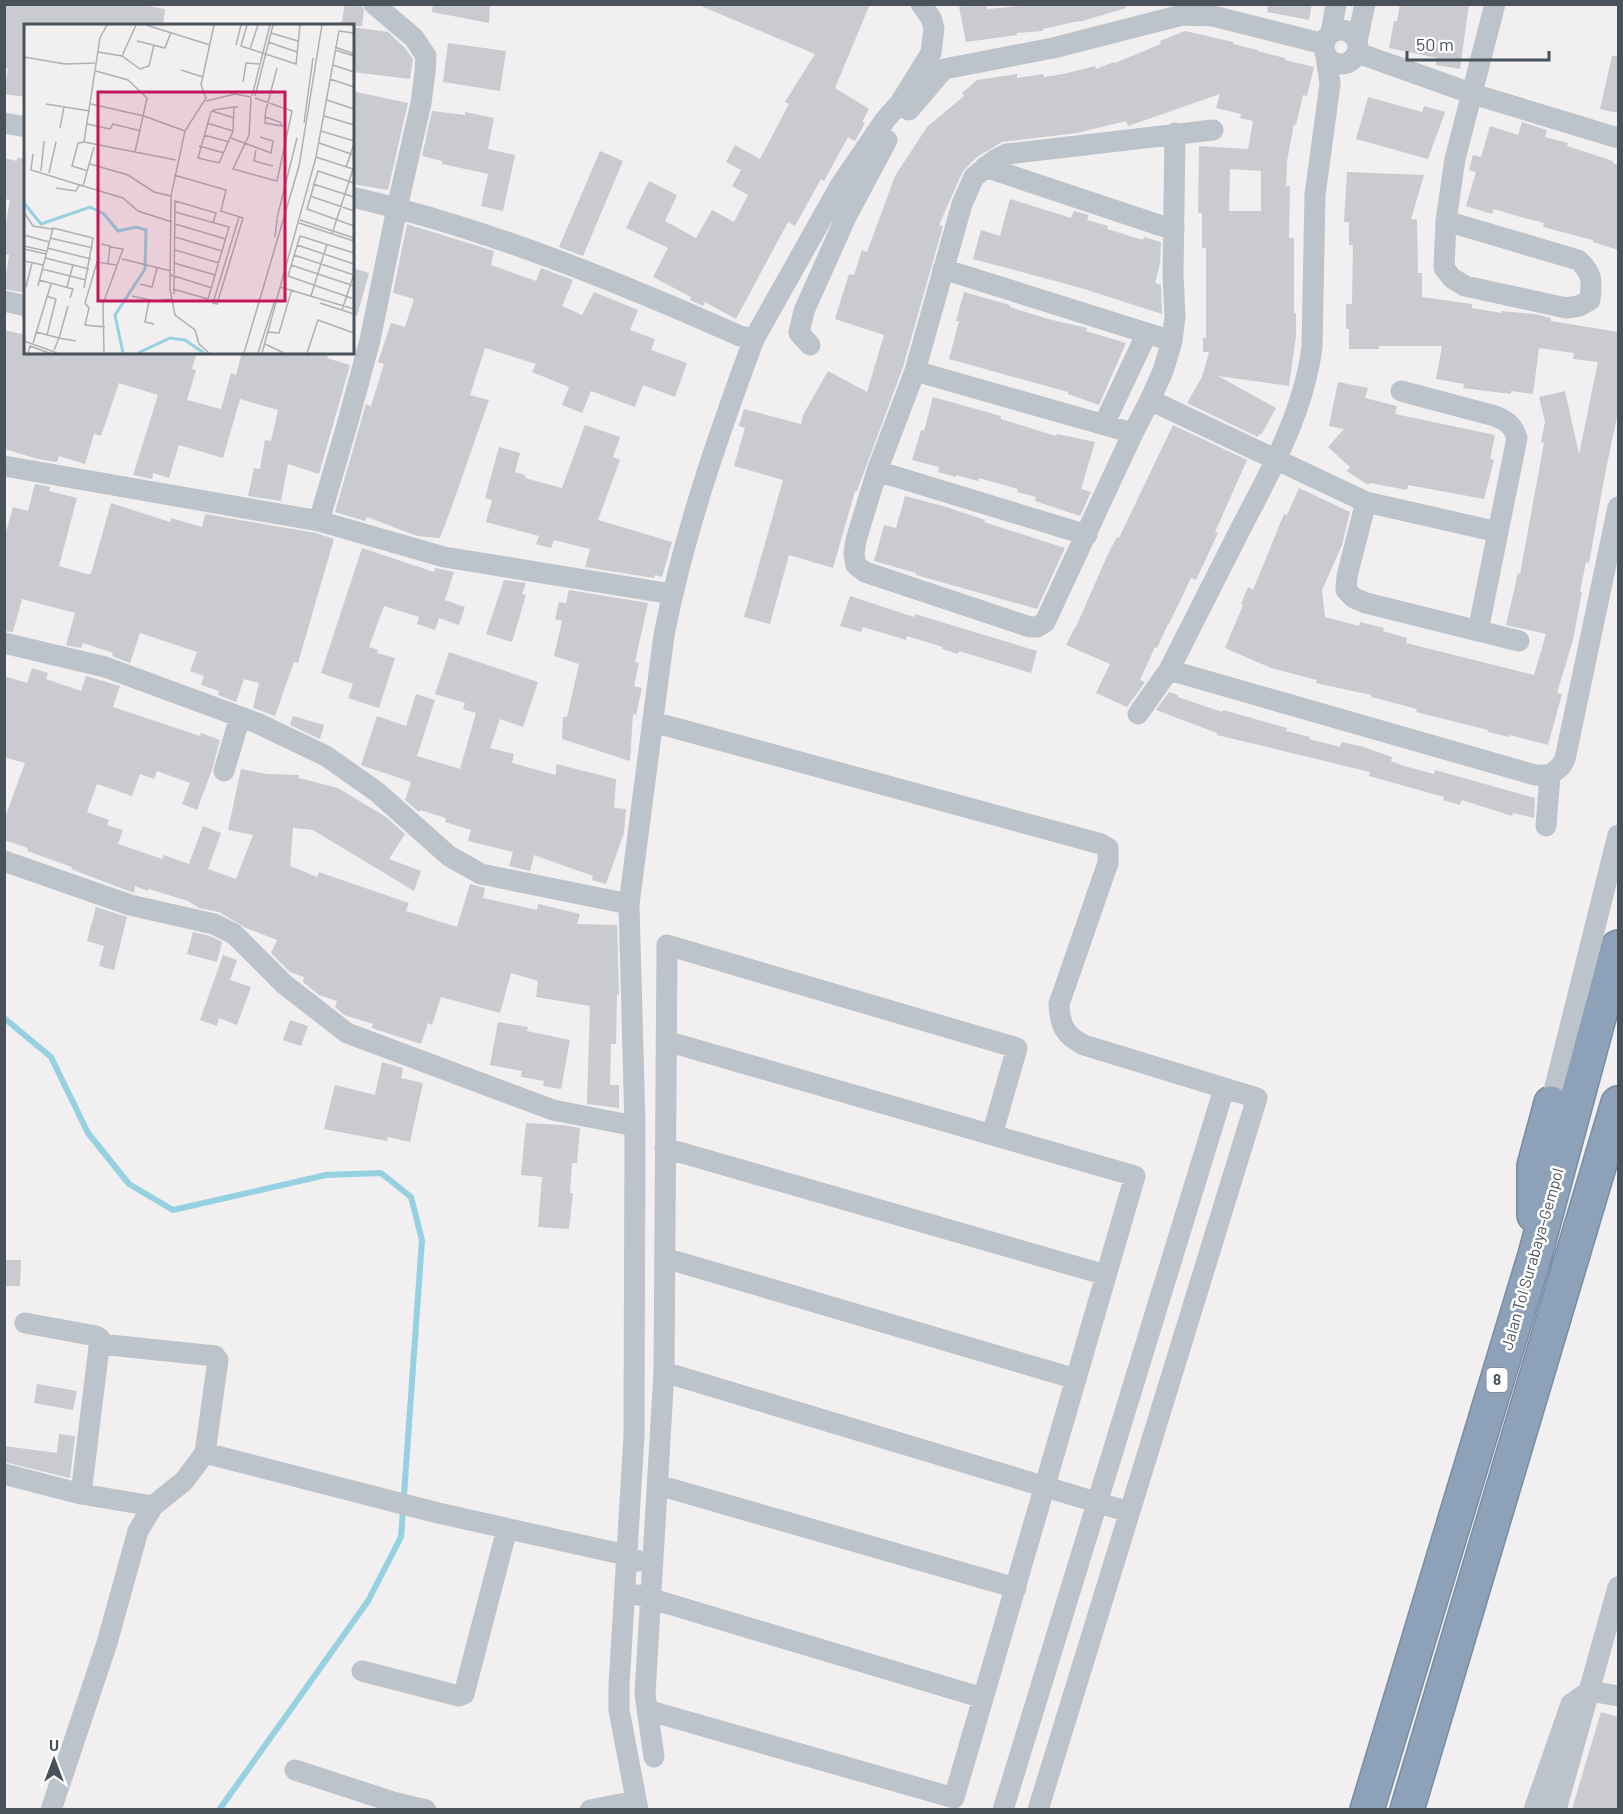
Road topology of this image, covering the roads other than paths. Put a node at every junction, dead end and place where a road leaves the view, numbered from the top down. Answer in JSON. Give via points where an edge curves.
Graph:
{"nodes":[{"id":1,"x":374,"y":4,"type":"edge"},
{"id":2,"x":921,"y":4,"type":"edge"},
{"id":3,"x":1336,"y":4,"type":"edge"},
{"id":4,"x":1365,"y":4,"type":"edge"},
{"id":5,"x":1496,"y":4,"type":"edge"},
{"id":6,"x":1327,"y":45,"type":"junction"},
{"id":7,"x":1355,"y":52,"type":"junction"},
{"id":8,"x":1330,"y":84,"type":"junction"},
{"id":9,"x":1473,"y":94,"type":"junction"},
{"id":10,"x":4,"y":123,"type":"edge"},
{"id":11,"x":24,"y":127,"type":"edge"},
{"id":12,"x":1213,"y":130,"type":"dead end"},
{"id":13,"x":1175,"y":134,"type":"junction"},
{"id":14,"x":1618,"y":138,"type":"edge"},
{"id":15,"x":985,"y":167,"type":"junction"},
{"id":16,"x":354,"y":197,"type":"edge"},
{"id":17,"x":397,"y":208,"type":"junction"},
{"id":18,"x":1446,"y":221,"type":"junction"},
{"id":19,"x":1174,"y":230,"type":"junction"},
{"id":20,"x":943,"y":269,"type":"junction"},
{"id":21,"x":4,"y":301,"type":"edge"},
{"id":22,"x":24,"y":306,"type":"edge"},
{"id":23,"x":1147,"y":333,"type":"junction"},
{"id":24,"x":361,"y":338,"type":"edge"},
{"id":25,"x":754,"y":339,"type":"junction"},
{"id":26,"x":1172,"y":341,"type":"junction"},
{"id":27,"x":810,"y":345,"type":"dead end"},
{"id":28,"x":915,"y":371,"type":"junction"},
{"id":29,"x":1401,"y":392,"type":"dead end"},
{"id":30,"x":1150,"y":400,"type":"junction"},
{"id":31,"x":1104,"y":424,"type":"junction"},
{"id":32,"x":1133,"y":433,"type":"junction"},
{"id":33,"x":1276,"y":460,"type":"junction"},
{"id":34,"x":4,"y":466,"type":"edge"},
{"id":35,"x":877,"y":471,"type":"junction"},
{"id":36,"x":1366,"y":502,"type":"junction"},
{"id":37,"x":1618,"y":507,"type":"edge"},
{"id":38,"x":319,"y":521,"type":"junction"},
{"id":39,"x":1498,"y":532,"type":"junction"},
{"id":40,"x":1087,"y":535,"type":"junction"},
{"id":41,"x":672,"y":594,"type":"junction"},
{"id":42,"x":1478,"y":631,"type":"junction"},
{"id":43,"x":1519,"y":641,"type":"dead end"},
{"id":44,"x":4,"y":643,"type":"edge"},
{"id":45,"x":1169,"y":670,"type":"junction"},
{"id":46,"x":1138,"y":714,"type":"dead end"},
{"id":47,"x":240,"y":717,"type":"junction"},
{"id":48,"x":653,"y":722,"type":"junction"},
{"id":49,"x":224,"y":771,"type":"dead end"},
{"id":50,"x":1550,"y":776,"type":"junction"},
{"id":51,"x":1546,"y":826,"type":"dead end"},
{"id":52,"x":1618,"y":835,"type":"edge"},
{"id":53,"x":4,"y":861,"type":"edge"},
{"id":54,"x":629,"y":904,"type":"junction"},
{"id":55,"x":1618,"y":947,"type":"edge"},
{"id":56,"x":666,"y":1041,"type":"junction"},
{"id":57,"x":1224,"y":1089,"type":"junction"},
{"id":58,"x":1551,"y":1102,"type":"joint"},
{"id":59,"x":1618,"y":1103,"type":"edge"},
{"id":60,"x":635,"y":1126,"type":"junction"},
{"id":61,"x":992,"y":1135,"type":"junction"},
{"id":62,"x":665,"y":1148,"type":"junction"},
{"id":63,"x":1535,"y":1255,"type":"junction"},
{"id":64,"x":665,"y":1258,"type":"junction"},
{"id":65,"x":1106,"y":1275,"type":"junction"},
{"id":66,"x":25,"y":1323,"type":"dead end"},
{"id":67,"x":100,"y":1344,"type":"junction"},
{"id":68,"x":664,"y":1372,"type":"junction"},
{"id":69,"x":1076,"y":1379,"type":"junction"},
{"id":70,"x":205,"y":1453,"type":"junction"},
{"id":71,"x":4,"y":1474,"type":"edge"},
{"id":72,"x":658,"y":1485,"type":"junction"},
{"id":73,"x":1045,"y":1487,"type":"junction"},
{"id":74,"x":81,"y":1494,"type":"junction"},
{"id":75,"x":1097,"y":1503,"type":"junction"},
{"id":76,"x":153,"y":1506,"type":"junction"},
{"id":77,"x":1129,"y":1512,"type":"junction"},
{"id":78,"x":507,"y":1529,"type":"junction"},
{"id":79,"x":626,"y":1555,"type":"junction"},
{"id":80,"x":653,"y":1568,"type":"junction"},
{"id":81,"x":1016,"y":1587,"type":"junction"},
{"id":82,"x":1618,"y":1587,"type":"edge"},
{"id":83,"x":624,"y":1591,"type":"junction"},
{"id":84,"x":651,"y":1599,"type":"junction"},
{"id":85,"x":362,"y":1671,"type":"dead end"},
{"id":86,"x":1590,"y":1691,"type":"junction"},
{"id":87,"x":1618,"y":1696,"type":"edge"},
{"id":88,"x":983,"y":1698,"type":"junction"},
{"id":89,"x":647,"y":1710,"type":"junction"},
{"id":90,"x":654,"y":1757,"type":"dead end"},
{"id":91,"x":295,"y":1770,"type":"dead end"},
{"id":92,"x":637,"y":1805,"type":"edge"},
{"id":93,"x":51,"y":1809,"type":"edge"},
{"id":94,"x":426,"y":1809,"type":"edge"},
{"id":95,"x":590,"y":1809,"type":"edge"},
{"id":96,"x":1003,"y":1809,"type":"edge"},
{"id":97,"x":1038,"y":1809,"type":"edge"},
{"id":98,"x":1366,"y":1809,"type":"edge"},
{"id":99,"x":1407,"y":1809,"type":"edge"},
{"id":100,"x":1534,"y":1809,"type":"edge"},
{"id":101,"x":1556,"y":1809,"type":"edge"}],
"edges":[{"from":1,"to":17,"type":"street","via":[[414,38],[426,56],[421,103]]},
{"from":2,"to":25,"type":"street","via":[[934,28],[931,53],[840,186]]},
{"from":3,"to":6,"type":"street"},
{"from":4,"to":7,"type":"street"},
{"from":5,"to":9,"type":"street"},
{"from":6,"to":7,"type":"street","via":[[1337,64]]},
{"from":6,"to":7,"type":"street","via":[[1336,30],[1349,32]]},
{"from":6,"to":8,"type":"street"},
{"from":6,"to":27,"type":"street","via":[[1213,16],[1182,15],[1053,48],[944,69],[897,123],[846,217],[804,311],[799,333]]},
{"from":7,"to":8,"type":"street"},
{"from":7,"to":9,"type":"street"},
{"from":8,"to":33,"type":"street","via":[[1315,195],[1309,372]]},
{"from":9,"to":14,"type":"street"},
{"from":9,"to":18,"type":"street","via":[[1455,159]]},
{"from":10,"to":11,"type":"street"},
{"from":12,"to":13,"type":"street"},
{"from":13,"to":15,"type":"street","via":[[1007,154]]},
{"from":13,"to":19,"type":"street"},
{"from":15,"to":19,"type":"street"},
{"from":15,"to":20,"type":"street","via":[[967,191]]},
{"from":16,"to":17,"type":"street"},
{"from":17,"to":24,"type":"street"},
{"from":17,"to":25,"type":"street","via":[[543,254]]},
{"from":18,"to":18,"type":"street","via":[[1444,268],[1465,286],[1566,308],[1590,300],[1592,284],[1588,269],[1578,260]]},
{"from":19,"to":26,"type":"street"},
{"from":20,"to":23,"type":"street"},
{"from":20,"to":28,"type":"street"},
{"from":21,"to":22,"type":"street"},
{"from":23,"to":26,"type":"street"},
{"from":23,"to":31,"type":"street"},
{"from":24,"to":38,"type":"street","via":[[350,418]]},
{"from":25,"to":41,"type":"street","via":[[710,460]]},
{"from":26,"to":30,"type":"street"},
{"from":28,"to":31,"type":"street"},
{"from":28,"to":35,"type":"street"},
{"from":29,"to":39,"type":"street","via":[[1495,416],[1514,427],[1517,438]]},
{"from":30,"to":32,"type":"street"},
{"from":30,"to":33,"type":"street"},
{"from":31,"to":32,"type":"street"},
{"from":32,"to":40,"type":"street"},
{"from":33,"to":36,"type":"street"},
{"from":33,"to":45,"type":"street"},
{"from":34,"to":38,"type":"street"},
{"from":35,"to":40,"type":"street"},
{"from":35,"to":40,"type":"street","via":[[856,540],[856,565],[864,572],[1030,627],[1045,622]]},
{"from":36,"to":39,"type":"street"},
{"from":36,"to":42,"type":"street","via":[[1346,590],[1366,603]]},
{"from":37,"to":50,"type":"street","via":[[1565,759]]},
{"from":38,"to":41,"type":"street","via":[[444,557]]},
{"from":39,"to":42,"type":"street"},
{"from":41,"to":48,"type":"street"},
{"from":42,"to":43,"type":"street"},
{"from":44,"to":47,"type":"street","via":[[105,667]]},
{"from":45,"to":46,"type":"street"},
{"from":45,"to":50,"type":"street","via":[[1535,775]]},
{"from":47,"to":49,"type":"street"},
{"from":47,"to":54,"type":"street","via":[[326,756],[377,792],[449,856],[481,874]]},
{"from":48,"to":54,"type":"street"},
{"from":48,"to":57,"type":"street","via":[[1108,848],[1107,863],[1059,1004],[1061,1022],[1071,1038],[1084,1045]]},
{"from":50,"to":51,"type":"street"},
{"from":52,"to":58,"type":"street"},
{"from":53,"to":60,"type":"street","via":[[130,905],[214,924],[234,934],[284,984],[347,1033],[553,1110]]},
{"from":54,"to":60,"type":"street"},
{"from":55,"to":63,"type":"highway","name":"Jalan Tol Surabaya–Gempol","number":"8"},
{"from":56,"to":61,"type":"street"},
{"from":56,"to":61,"type":"street","via":[[667,945],[1017,1048]]},
{"from":56,"to":62,"type":"street"},
{"from":57,"to":75,"type":"street"},
{"from":57,"to":77,"type":"street","via":[[1257,1098]]},
{"from":58,"to":63,"type":"highway","via":[[1534,1166]]},
{"from":59,"to":99,"type":"highway","number":"8"},
{"from":60,"to":79,"type":"street","via":[[634,1436]]},
{"from":61,"to":65,"type":"street","via":[[1135,1176]]},
{"from":62,"to":64,"type":"street"},
{"from":62,"to":65,"type":"street"},
{"from":63,"to":98,"type":"highway","name":"Jalan Tol Surabaya–Gempol","number":"8"},
{"from":64,"to":68,"type":"street"},
{"from":64,"to":69,"type":"street"},
{"from":65,"to":69,"type":"street"},
{"from":66,"to":67,"type":"street","via":[[98,1337]]},
{"from":67,"to":70,"type":"street","via":[[217,1358]]},
{"from":67,"to":74,"type":"street"},
{"from":68,"to":72,"type":"street"},
{"from":68,"to":73,"type":"street"},
{"from":69,"to":73,"type":"street"},
{"from":70,"to":76,"type":"street","via":[[184,1481]]},
{"from":70,"to":78,"type":"street"},
{"from":71,"to":74,"type":"street"},
{"from":72,"to":80,"type":"street"},
{"from":72,"to":81,"type":"street"},
{"from":73,"to":75,"type":"street"},
{"from":73,"to":81,"type":"street"},
{"from":74,"to":76,"type":"street"},
{"from":75,"to":77,"type":"street"},
{"from":75,"to":96,"type":"street"},
{"from":76,"to":93,"type":"street","via":[[138,1530],[107,1643]]},
{"from":77,"to":97,"type":"street"},
{"from":78,"to":79,"type":"street"},
{"from":78,"to":85,"type":"street","via":[[464,1694],[459,1696]]},
{"from":79,"to":80,"type":"street"},
{"from":79,"to":83,"type":"street"},
{"from":80,"to":84,"type":"street"},
{"from":81,"to":88,"type":"street"},
{"from":82,"to":86,"type":"street"},
{"from":83,"to":84,"type":"street"},
{"from":83,"to":92,"type":"street","via":[[619,1710]]},
{"from":84,"to":88,"type":"street"},
{"from":84,"to":89,"type":"street"},
{"from":86,"to":87,"type":"street"},
{"from":86,"to":100,"type":"street","via":[[1571,1704]]},
{"from":86,"to":101,"type":"street"},
{"from":88,"to":89,"type":"street","via":[[954,1798]]},
{"from":89,"to":90,"type":"street"},
{"from":91,"to":94,"type":"street"},
{"from":92,"to":95,"type":"street"}]}
